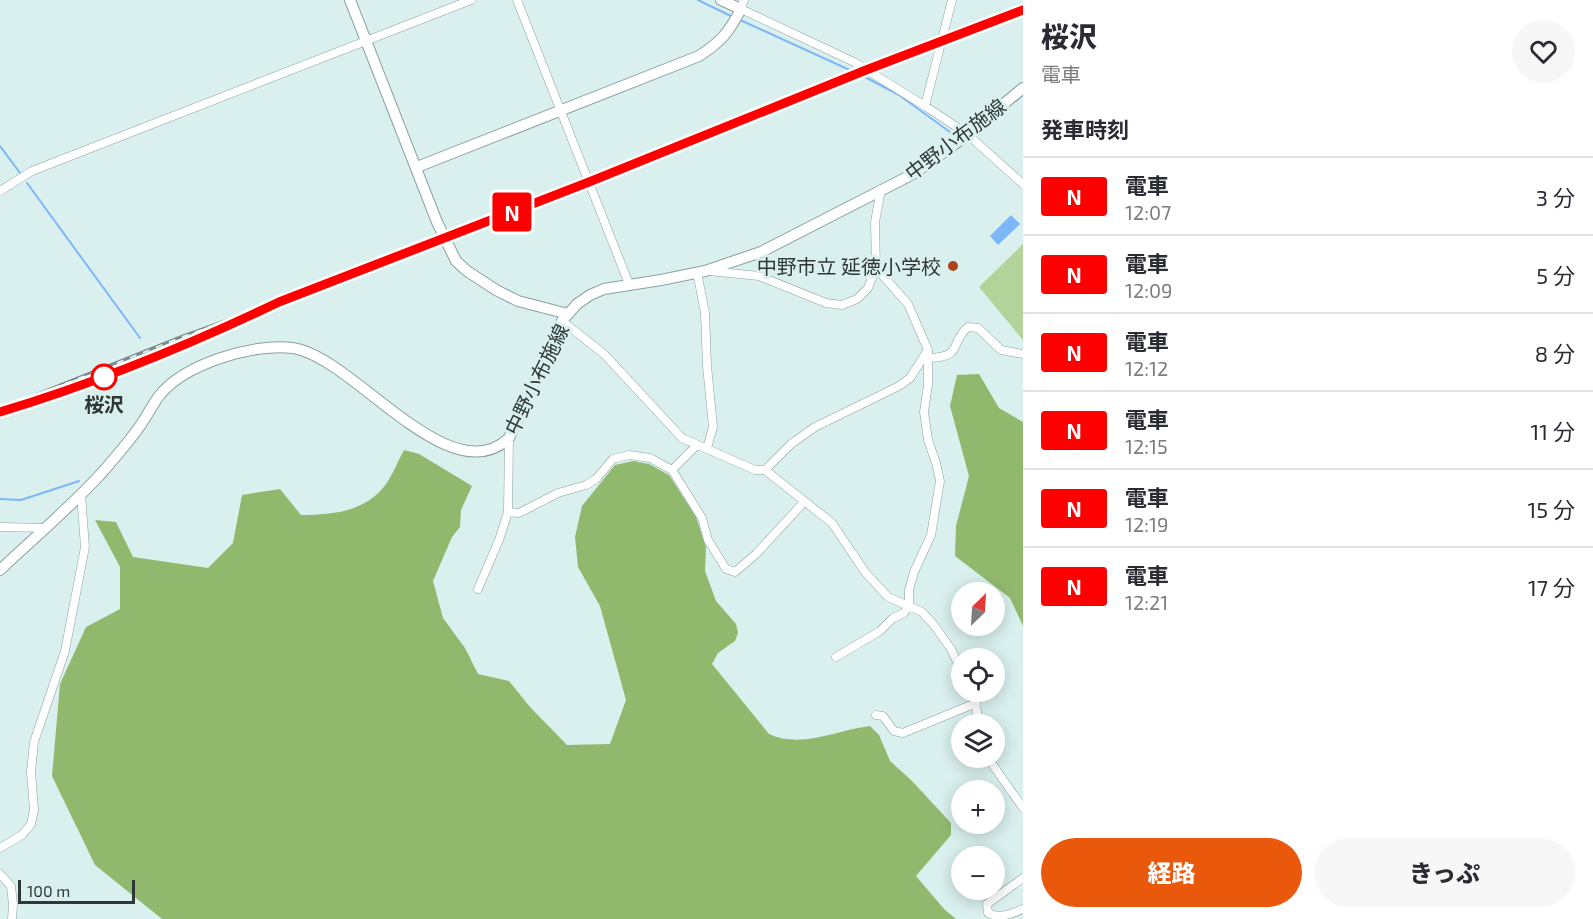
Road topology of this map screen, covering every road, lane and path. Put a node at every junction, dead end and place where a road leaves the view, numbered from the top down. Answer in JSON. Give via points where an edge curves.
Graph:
{"nodes":[{"id":1,"x":350,"y":0,"type":"edge"},
{"id":2,"x":471,"y":0,"type":"edge"},
{"id":3,"x":517,"y":0,"type":"edge"},
{"id":4,"x":721,"y":0,"type":"edge"},
{"id":5,"x":952,"y":0,"type":"edge"},
{"id":6,"x":742,"y":5,"type":"edge"},
{"id":7,"x":366,"y":42,"type":"junction"},
{"id":8,"x":1023,"y":88,"type":"edge"},
{"id":9,"x":925,"y":106,"type":"junction"},
{"id":10,"x":561,"y":111,"type":"junction"},
{"id":11,"x":966,"y":134,"type":"junction"},
{"id":12,"x":417,"y":168,"type":"junction"},
{"id":13,"x":1023,"y":184,"type":"edge"},
{"id":14,"x":881,"y":189,"type":"junction"},
{"id":15,"x":0,"y":191,"type":"edge"},
{"id":16,"x":876,"y":268,"type":"junction"},
{"id":17,"x":701,"y":271,"type":"junction"},
{"id":18,"x":629,"y":284,"type":"junction"},
{"id":19,"x":565,"y":317,"type":"junction"},
{"id":20,"x":929,"y":354,"type":"junction"},
{"id":21,"x":1023,"y":354,"type":"edge"},
{"id":22,"x":509,"y":438,"type":"junction"},
{"id":23,"x":697,"y":445,"type":"junction"},
{"id":24,"x":707,"y":448,"type":"junction"},
{"id":25,"x":672,"y":470,"type":"junction"},
{"id":26,"x":765,"y":470,"type":"junction"},
{"id":27,"x":81,"y":494,"type":"junction"},
{"id":28,"x":804,"y":502,"type":"junction"},
{"id":29,"x":508,"y":512,"type":"junction"},
{"id":30,"x":0,"y":527,"type":"edge"},
{"id":31,"x":45,"y":528,"type":"junction"},
{"id":32,"x":0,"y":570,"type":"edge"},
{"id":33,"x":478,"y":589,"type":"dead end"},
{"id":34,"x":909,"y":605,"type":"junction"},
{"id":35,"x":951,"y":649,"type":"edge"},
{"id":36,"x":836,"y":657,"type":"dead end"},
{"id":37,"x":976,"y":703,"type":"joint"},
{"id":38,"x":978,"y":714,"type":"edge"},
{"id":39,"x":876,"y":716,"type":"dead end"},
{"id":40,"x":995,"y":768,"type":"edge"},
{"id":41,"x":1023,"y":808,"type":"edge"},
{"id":42,"x":0,"y":848,"type":"edge"},
{"id":43,"x":0,"y":874,"type":"edge"},
{"id":44,"x":1023,"y":878,"type":"edge"},
{"id":45,"x":1023,"y":909,"type":"edge"},
{"id":46,"x":12,"y":919,"type":"edge"}],
"edges":[{"from":1,"to":7,"type":"main road"},
{"from":2,"to":7,"type":"street"},
{"from":3,"to":10,"type":"street"},
{"from":4,"to":6,"type":"main road"},
{"from":5,"to":9,"type":"street"},
{"from":6,"to":9,"type":"street","via":[[854,62]]},
{"from":6,"to":10,"type":"main road","via":[[718,44],[699,56]]},
{"from":7,"to":12,"type":"main road"},
{"from":7,"to":15,"type":"street","via":[[32,171]]},
{"from":8,"to":11,"type":"main road","name":"中野小布施線"},
{"from":9,"to":11,"type":"street"},
{"from":10,"to":12,"type":"main road"},
{"from":10,"to":18,"type":"street"},
{"from":11,"to":13,"type":"street"},
{"from":11,"to":14,"type":"main road","name":"中野小布施線","via":[[915,172]]},
{"from":12,"to":19,"type":"main road","via":[[456,261],[518,301]]},
{"from":14,"to":16,"type":"street","via":[[875,222]]},
{"from":14,"to":17,"type":"main road","name":"中野小布施線","via":[[760,252]]},
{"from":16,"to":17,"type":"street","via":[[868,288],[842,305],[826,303],[759,276]]},
{"from":16,"to":20,"type":"street","via":[[908,304]]},
{"from":17,"to":18,"type":"main road","name":"中野小布施線"},
{"from":17,"to":24,"type":"street","via":[[713,427]]},
{"from":18,"to":19,"type":"main road","name":"中野小布施線","via":[[590,294]]},
{"from":19,"to":22,"type":"main road","name":"中野小布施線"},
{"from":19,"to":23,"type":"street","via":[[682,438]]},
{"from":20,"to":21,"type":"street","via":[[943,358],[950,354],[968,327],[978,328],[1001,350]]},
{"from":20,"to":26,"type":"street","via":[[899,386],[815,427]]},
{"from":20,"to":34,"type":"street","via":[[924,412],[940,481],[931,535],[914,572]]},
{"from":22,"to":27,"type":"main road","name":"中野小布施線","via":[[490,450],[450,446],[428,436],[310,353],[294,348],[248,351],[227,356],[177,379]]},
{"from":22,"to":29,"type":"street"},
{"from":23,"to":24,"type":"street"},
{"from":23,"to":25,"type":"street"},
{"from":24,"to":26,"type":"street","via":[[755,470]]},
{"from":25,"to":28,"type":"street","via":[[702,518],[708,540],[726,569],[735,572]]},
{"from":25,"to":29,"type":"street","via":[[650,458],[629,455],[613,459],[586,485],[558,493],[519,513]]},
{"from":26,"to":28,"type":"street"},
{"from":27,"to":31,"type":"main road","name":"中野小布施線"},
{"from":27,"to":42,"type":"street","via":[[85,547],[64,651],[34,742],[31,824],[22,835]]},
{"from":28,"to":34,"type":"street","via":[[832,523],[888,597]]},
{"from":29,"to":33,"type":"street"},
{"from":30,"to":31,"type":"street"},
{"from":31,"to":32,"type":"main road","name":"中野小布施線"},
{"from":34,"to":35,"type":"street","via":[[922,612]]},
{"from":34,"to":36,"type":"street","via":[[880,631]]},
{"from":37,"to":38,"type":"street"},
{"from":37,"to":39,"type":"street","via":[[903,734],[894,731],[883,716]]},
{"from":40,"to":41,"type":"street"},
{"from":43,"to":46,"type":"street","via":[[11,886]]},
{"from":44,"to":45,"type":"street","via":[[987,904],[987,910],[994,917]]}]}
